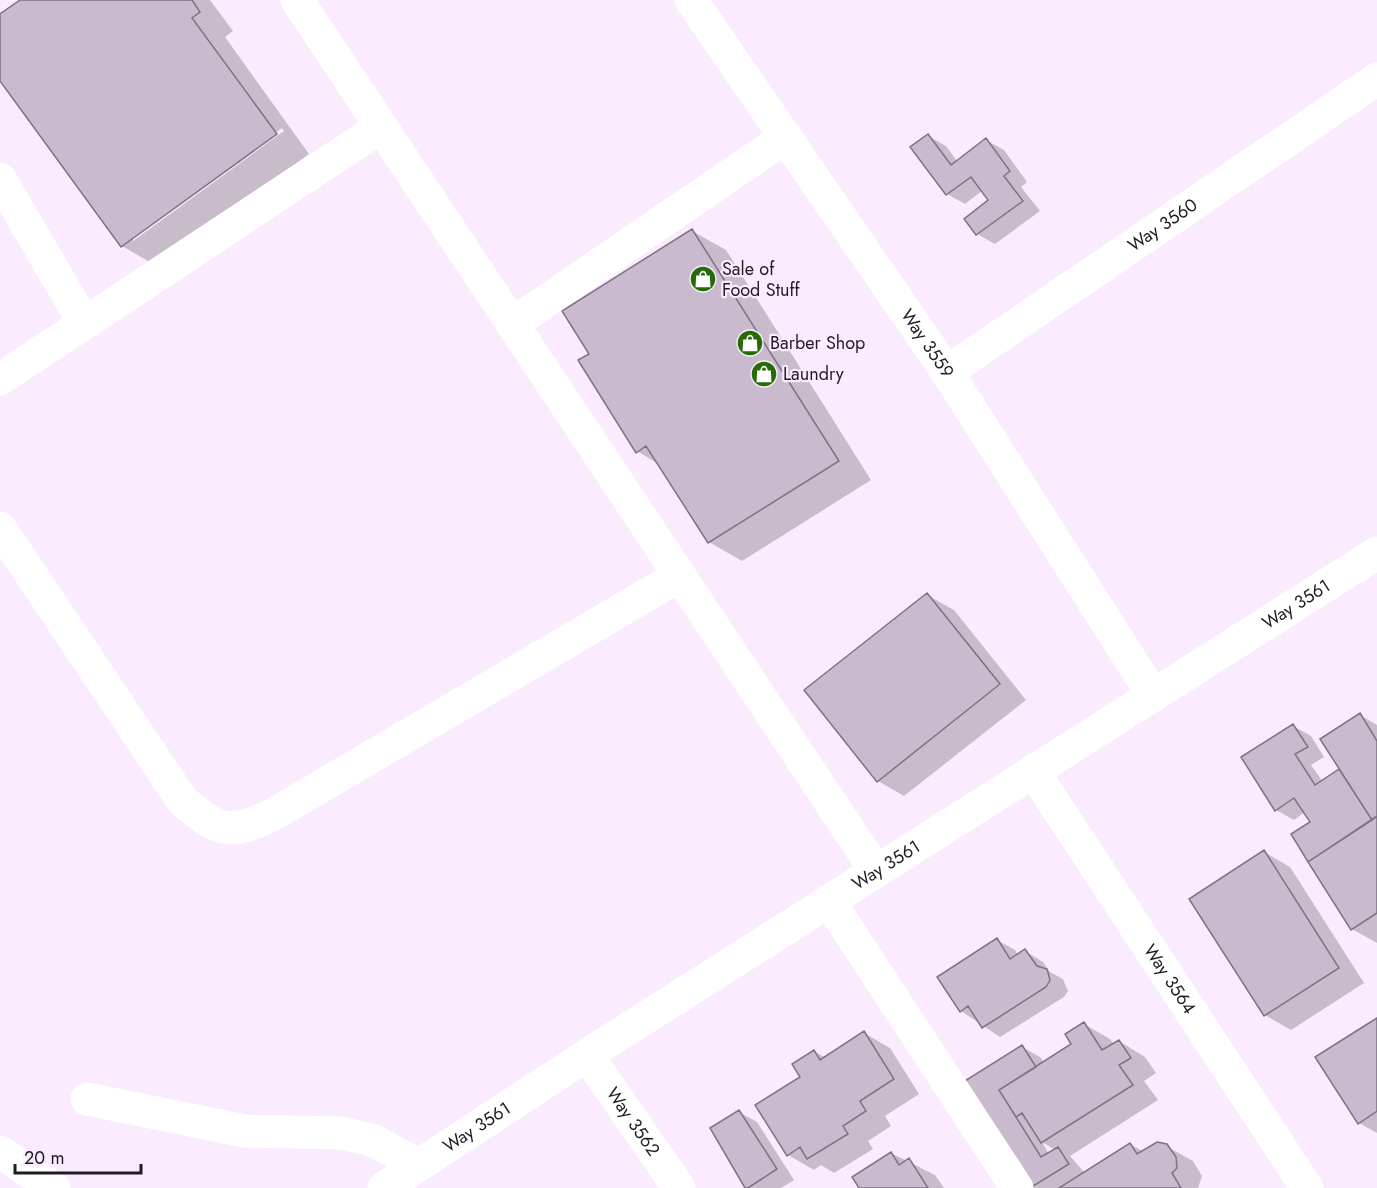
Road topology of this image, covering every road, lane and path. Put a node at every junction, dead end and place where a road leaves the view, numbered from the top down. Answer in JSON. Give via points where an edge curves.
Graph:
{"nodes":[{"id":1,"x":297,"y":0,"type":"edge"},
{"id":2,"x":691,"y":0,"type":"edge"},
{"id":3,"x":1377,"y":79,"type":"edge"},
{"id":4,"x":381,"y":127,"type":"junction"},
{"id":5,"x":786,"y":137,"type":"junction"},
{"id":6,"x":0,"y":179,"type":"edge"},
{"id":7,"x":84,"y":323,"type":"junction"},
{"id":8,"x":512,"y":324,"type":"junction"},
{"id":9,"x":947,"y":372,"type":"junction"},
{"id":10,"x":0,"y":379,"type":"edge"},
{"id":11,"x":0,"y":528,"type":"edge"},
{"id":12,"x":1374,"y":560,"type":"edge"},
{"id":13,"x":680,"y":576,"type":"junction"},
{"id":14,"x":1153,"y":695,"type":"junction"},
{"id":15,"x":1033,"y":771,"type":"junction"},
{"id":16,"x":876,"y":872,"type":"junction"},
{"id":17,"x":829,"y":901,"type":"junction"},
{"id":18,"x":587,"y":1054,"type":"junction"},
{"id":19,"x":87,"y":1099,"type":"dead end"},
{"id":20,"x":0,"y":1152,"type":"edge"},
{"id":21,"x":393,"y":1180,"type":"edge"},
{"id":22,"x":54,"y":1188,"type":"edge"},
{"id":23,"x":679,"y":1188,"type":"edge"},
{"id":24,"x":1017,"y":1188,"type":"edge"},
{"id":25,"x":1307,"y":1188,"type":"edge"}],
"edges":[{"from":1,"to":4,"type":"street"},
{"from":2,"to":5,"type":"street","name":"Way 3559"},
{"from":3,"to":9,"type":"street","name":"Way 3560"},
{"from":4,"to":7,"type":"street"},
{"from":4,"to":8,"type":"street"},
{"from":5,"to":8,"type":"street"},
{"from":5,"to":9,"type":"street","name":"Way 3559"},
{"from":6,"to":7,"type":"street"},
{"from":7,"to":10,"type":"street"},
{"from":8,"to":13,"type":"street"},
{"from":9,"to":14,"type":"street","name":"Way 3559"},
{"from":11,"to":13,"type":"street","via":[[182,800],[207,822],[228,828],[252,825],[274,814]]},
{"from":12,"to":14,"type":"street","name":"Way 3561"},
{"from":13,"to":16,"type":"street"},
{"from":14,"to":15,"type":"street","name":"Way 3561"},
{"from":15,"to":16,"type":"street","name":"Way 3561"},
{"from":15,"to":25,"type":"street","name":"Way 3564"},
{"from":16,"to":17,"type":"street","name":"Way 3561"},
{"from":17,"to":18,"type":"street","name":"Way 3561"},
{"from":17,"to":24,"type":"street"},
{"from":18,"to":21,"type":"street","name":"Way 3561"},
{"from":18,"to":23,"type":"street","name":"Way 3562"},
{"from":19,"to":21,"type":"street","via":[[245,1131],[341,1133],[372,1140]]},
{"from":20,"to":22,"type":"street"}]}
